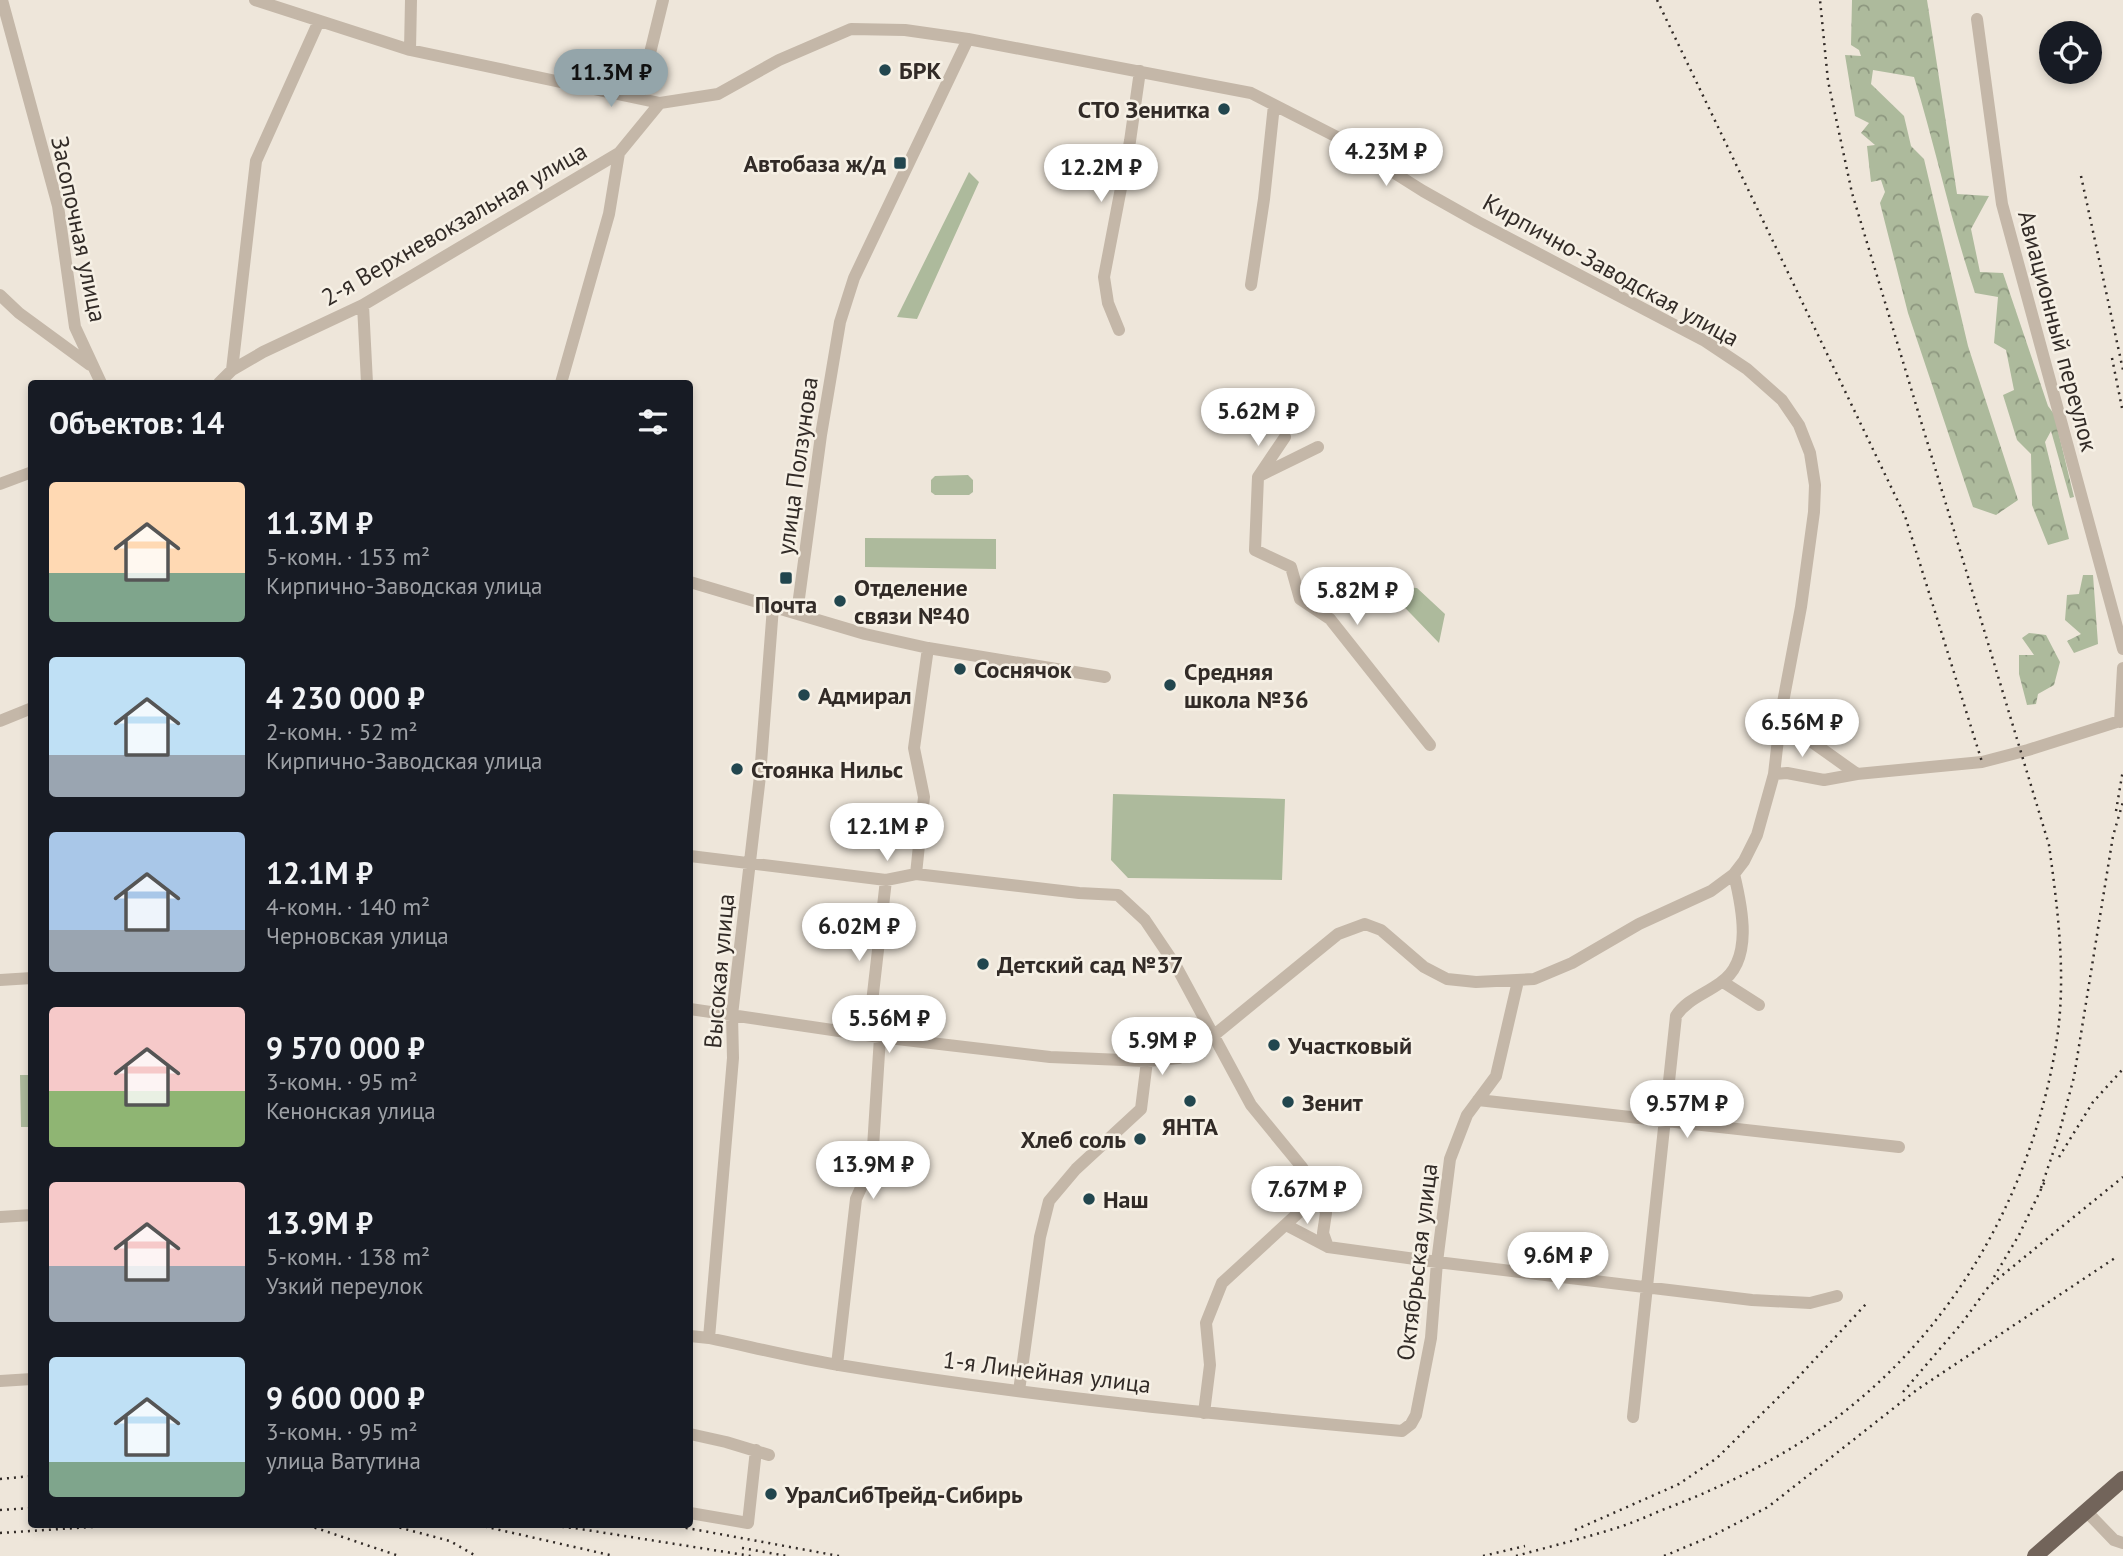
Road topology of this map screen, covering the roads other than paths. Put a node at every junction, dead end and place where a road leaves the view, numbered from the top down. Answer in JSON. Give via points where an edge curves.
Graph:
{"nodes":[{"id":1,"x":2,"y":0,"type":"edge"},
{"id":2,"x":255,"y":0,"type":"edge"},
{"id":3,"x":411,"y":0,"type":"edge"},
{"id":4,"x":663,"y":0,"type":"edge"},
{"id":5,"x":1977,"y":19,"type":"dead end"},
{"id":6,"x":319,"y":21,"type":"junction"},
{"id":7,"x":968,"y":39,"type":"junction"},
{"id":8,"x":410,"y":50,"type":"junction"},
{"id":9,"x":1140,"y":71,"type":"junction"},
{"id":10,"x":639,"y":98,"type":"junction"},
{"id":11,"x":660,"y":103,"type":"junction"},
{"id":12,"x":1274,"y":105,"type":"junction"},
{"id":13,"x":619,"y":153,"type":"junction"},
{"id":14,"x":1251,"y":285,"type":"dead end"},
{"id":15,"x":0,"y":295,"type":"edge"},
{"id":16,"x":363,"y":305,"type":"junction"},
{"id":17,"x":1119,"y":330,"type":"dead end"},
{"id":18,"x":94,"y":368,"type":"junction"},
{"id":19,"x":232,"y":370,"type":"junction"},
{"id":20,"x":100,"y":380,"type":"edge"},
{"id":21,"x":222,"y":380,"type":"edge"},
{"id":22,"x":367,"y":380,"type":"edge"},
{"id":23,"x":562,"y":380,"type":"edge"},
{"id":24,"x":1285,"y":437,"type":"dead end"},
{"id":25,"x":1318,"y":447,"type":"dead end"},
{"id":26,"x":28,"y":474,"type":"edge"},
{"id":27,"x":1258,"y":477,"type":"junction"},
{"id":28,"x":0,"y":484,"type":"edge"},
{"id":29,"x":693,"y":583,"type":"edge"},
{"id":30,"x":773,"y":607,"type":"junction"},
{"id":31,"x":797,"y":613,"type":"junction"},
{"id":32,"x":928,"y":648,"type":"junction"},
{"id":33,"x":2123,"y":649,"type":"edge"},
{"id":34,"x":2123,"y":668,"type":"edge"},
{"id":35,"x":1105,"y":677,"type":"dead end"},
{"id":36,"x":28,"y":709,"type":"edge"},
{"id":37,"x":1781,"y":713,"type":"junction"},
{"id":38,"x":1,"y":718,"type":"edge"},
{"id":39,"x":2122,"y":721,"type":"edge"},
{"id":40,"x":1430,"y":745,"type":"dead end"},
{"id":41,"x":1774,"y":774,"type":"junction"},
{"id":42,"x":1857,"y":774,"type":"junction"},
{"id":43,"x":693,"y":856,"type":"edge"},
{"id":44,"x":749,"y":864,"type":"junction"},
{"id":45,"x":916,"y":874,"type":"junction"},
{"id":46,"x":1734,"y":874,"type":"junction"},
{"id":47,"x":886,"y":880,"type":"junction"},
{"id":48,"x":28,"y":978,"type":"edge"},
{"id":49,"x":0,"y":980,"type":"edge"},
{"id":50,"x":1518,"y":981,"type":"junction"},
{"id":51,"x":1723,"y":982,"type":"junction"},
{"id":52,"x":1759,"y":1005,"type":"dead end"},
{"id":53,"x":693,"y":1009,"type":"edge"},
{"id":54,"x":732,"y":1015,"type":"junction"},
{"id":55,"x":1213,"y":1036,"type":"junction"},
{"id":56,"x":880,"y":1037,"type":"junction"},
{"id":57,"x":1147,"y":1061,"type":"junction"},
{"id":58,"x":1478,"y":1100,"type":"junction"},
{"id":59,"x":1665,"y":1121,"type":"junction"},
{"id":60,"x":1899,"y":1147,"type":"dead end"},
{"id":61,"x":1320,"y":1194,"type":"junction"},
{"id":62,"x":28,"y":1215,"type":"edge"},
{"id":63,"x":0,"y":1217,"type":"edge"},
{"id":64,"x":1286,"y":1225,"type":"junction"},
{"id":65,"x":1328,"y":1247,"type":"junction"},
{"id":66,"x":1437,"y":1262,"type":"junction"},
{"id":67,"x":1648,"y":1286,"type":"junction"},
{"id":68,"x":1838,"y":1296,"type":"dead end"},
{"id":69,"x":693,"y":1336,"type":"edge"},
{"id":70,"x":709,"y":1338,"type":"junction"},
{"id":71,"x":837,"y":1365,"type":"junction"},
{"id":72,"x":28,"y":1379,"type":"edge"},
{"id":73,"x":0,"y":1381,"type":"edge"},
{"id":74,"x":1019,"y":1391,"type":"junction"},
{"id":75,"x":1204,"y":1413,"type":"junction"},
{"id":76,"x":1633,"y":1417,"type":"dead end"},
{"id":77,"x":1402,"y":1431,"type":"joint"},
{"id":78,"x":693,"y":1435,"type":"edge"},
{"id":79,"x":755,"y":1450,"type":"junction"},
{"id":80,"x":769,"y":1454,"type":"dead end"},
{"id":81,"x":2123,"y":1479,"type":"edge"},
{"id":82,"x":2086,"y":1511,"type":"junction"},
{"id":83,"x":693,"y":1513,"type":"edge"},
{"id":84,"x":2123,"y":1543,"type":"edge"},
{"id":85,"x":2035,"y":1556,"type":"edge"}],
"edges":[{"from":1,"to":18,"type":"street","name":"Засопочная улица","via":[[58,206],[75,327]]},
{"from":2,"to":6,"type":"street","name":"Кирпично-Заводская улица"},
{"from":3,"to":8,"type":"street"},
{"from":4,"to":10,"type":"street"},
{"from":5,"to":33,"type":"street","name":"Авиационный переулок","via":[[2002,204]]},
{"from":6,"to":8,"type":"street","name":"Кирпично-Заводская улица"},
{"from":6,"to":19,"type":"street","via":[[256,161]]},
{"from":7,"to":9,"type":"street","name":"Кирпично-Заводская улица"},
{"from":7,"to":11,"type":"street","name":"Кирпично-Заводская улица","via":[[905,30],[851,29],[779,60],[718,94]]},
{"from":7,"to":31,"type":"street","name":"улица Ползунова","via":[[854,278],[840,322]]},
{"from":8,"to":10,"type":"street","name":"Кирпично-Заводская улица"},
{"from":9,"to":12,"type":"street","name":"Кирпично-Заводская улица","via":[[1251,93]]},
{"from":9,"to":17,"type":"street","via":[[1104,277]]},
{"from":10,"to":11,"type":"street","name":"Кирпично-Заводская улица"},
{"from":11,"to":13,"type":"street","name":"2-я Верхневокзальная улица"},
{"from":12,"to":14,"type":"street"},
{"from":12,"to":37,"type":"street","name":"Кирпично-Заводская улица","via":[[1339,138],[1478,222],[1705,341],[1782,400],[1810,453],[1815,485],[1801,607]]},
{"from":13,"to":16,"type":"street","name":"2-я Верхневокзальная улица"},
{"from":13,"to":23,"type":"street","via":[[609,214]]},
{"from":15,"to":18,"type":"street"},
{"from":16,"to":19,"type":"street","name":"2-я Верхневокзальная улица"},
{"from":16,"to":22,"type":"street"},
{"from":18,"to":20,"type":"street","name":"Засопочная улица"},
{"from":19,"to":21,"type":"street","name":"2-я Верхневокзальная улица"},
{"from":24,"to":27,"type":"street"},
{"from":25,"to":27,"type":"street"},
{"from":26,"to":28,"type":"street"},
{"from":27,"to":40,"type":"street","via":[[1255,550],[1291,567],[1300,599],[1329,619]]},
{"from":29,"to":30,"type":"street"},
{"from":30,"to":31,"type":"street"},
{"from":30,"to":44,"type":"street","name":"Высокая улица"},
{"from":31,"to":32,"type":"street"},
{"from":32,"to":35,"type":"street"},
{"from":32,"to":45,"type":"street","via":[[914,748],[923,797]]},
{"from":34,"to":39,"type":"street"},
{"from":36,"to":38,"type":"street"},
{"from":37,"to":41,"type":"street","name":"Кирпично-Заводская улица"},
{"from":37,"to":42,"type":"street","via":[[1798,732]]},
{"from":39,"to":42,"type":"street","via":[[1982,762]]},
{"from":41,"to":42,"type":"street","via":[[1824,780]]},
{"from":41,"to":46,"type":"street","name":"Кирпично-Заводская улица","via":[[1757,835]]},
{"from":43,"to":44,"type":"street"},
{"from":44,"to":47,"type":"street"},
{"from":44,"to":54,"type":"street","name":"Высокая улица"},
{"from":45,"to":47,"type":"street"},
{"from":45,"to":55,"type":"street","via":[[1118,895],[1145,920]]},
{"from":46,"to":50,"type":"street","via":[[1711,891],[1639,924],[1572,963]]},
{"from":46,"to":51,"type":"street","via":[[1743,940],[1736,963]]},
{"from":47,"to":56,"type":"street","via":[[870,1020]]},
{"from":48,"to":49,"type":"street"},
{"from":50,"to":55,"type":"street","via":[[1447,979],[1424,967],[1381,930],[1365,924],[1338,934]]},
{"from":50,"to":58,"type":"street","name":"Октябрьская улица","via":[[1496,1076]]},
{"from":51,"to":52,"type":"street"},
{"from":51,"to":59,"type":"street","via":[[1683,1006],[1676,1016]]},
{"from":53,"to":54,"type":"street"},
{"from":54,"to":56,"type":"street"},
{"from":54,"to":70,"type":"street","name":"Высокая улица","via":[[733,1058]]},
{"from":55,"to":57,"type":"street","via":[[1178,1058]]},
{"from":55,"to":61,"type":"street","via":[[1251,1105]]},
{"from":56,"to":57,"type":"street","via":[[1051,1057]]},
{"from":56,"to":71,"type":"street","via":[[872,1163],[856,1199]]},
{"from":57,"to":74,"type":"street","via":[[1141,1109],[1076,1169],[1049,1201]]},
{"from":58,"to":59,"type":"street"},
{"from":58,"to":66,"type":"street","name":"Октябрьская улица","via":[[1466,1115],[1450,1158]]},
{"from":59,"to":60,"type":"street"},
{"from":59,"to":67,"type":"street"},
{"from":61,"to":64,"type":"street"},
{"from":61,"to":65,"type":"street"},
{"from":62,"to":63,"type":"street"},
{"from":64,"to":65,"type":"street"},
{"from":64,"to":75,"type":"street","via":[[1222,1283],[1206,1323],[1210,1365]]},
{"from":65,"to":66,"type":"street"},
{"from":66,"to":67,"type":"street"},
{"from":66,"to":77,"type":"street","name":"Октябрьская улица","via":[[1431,1338],[1416,1415]]},
{"from":67,"to":68,"type":"street","via":[[1799,1303]]},
{"from":67,"to":76,"type":"street"},
{"from":69,"to":70,"type":"street","name":"1-я Линейная улица"},
{"from":70,"to":71,"type":"street","name":"1-я Линейная улица"},
{"from":71,"to":74,"type":"street","name":"1-я Линейная улица"},
{"from":72,"to":73,"type":"street"},
{"from":74,"to":75,"type":"street","name":"1-я Линейная улица"},
{"from":75,"to":77,"type":"street","name":"1-я Линейная улица"},
{"from":78,"to":79,"type":"street"},
{"from":79,"to":80,"type":"street"},
{"from":79,"to":83,"type":"street","via":[[748,1522]]},
{"from":81,"to":82,"type":"main road"},
{"from":82,"to":84,"type":"street","via":[[2114,1541]]},
{"from":82,"to":85,"type":"main road"}]}
